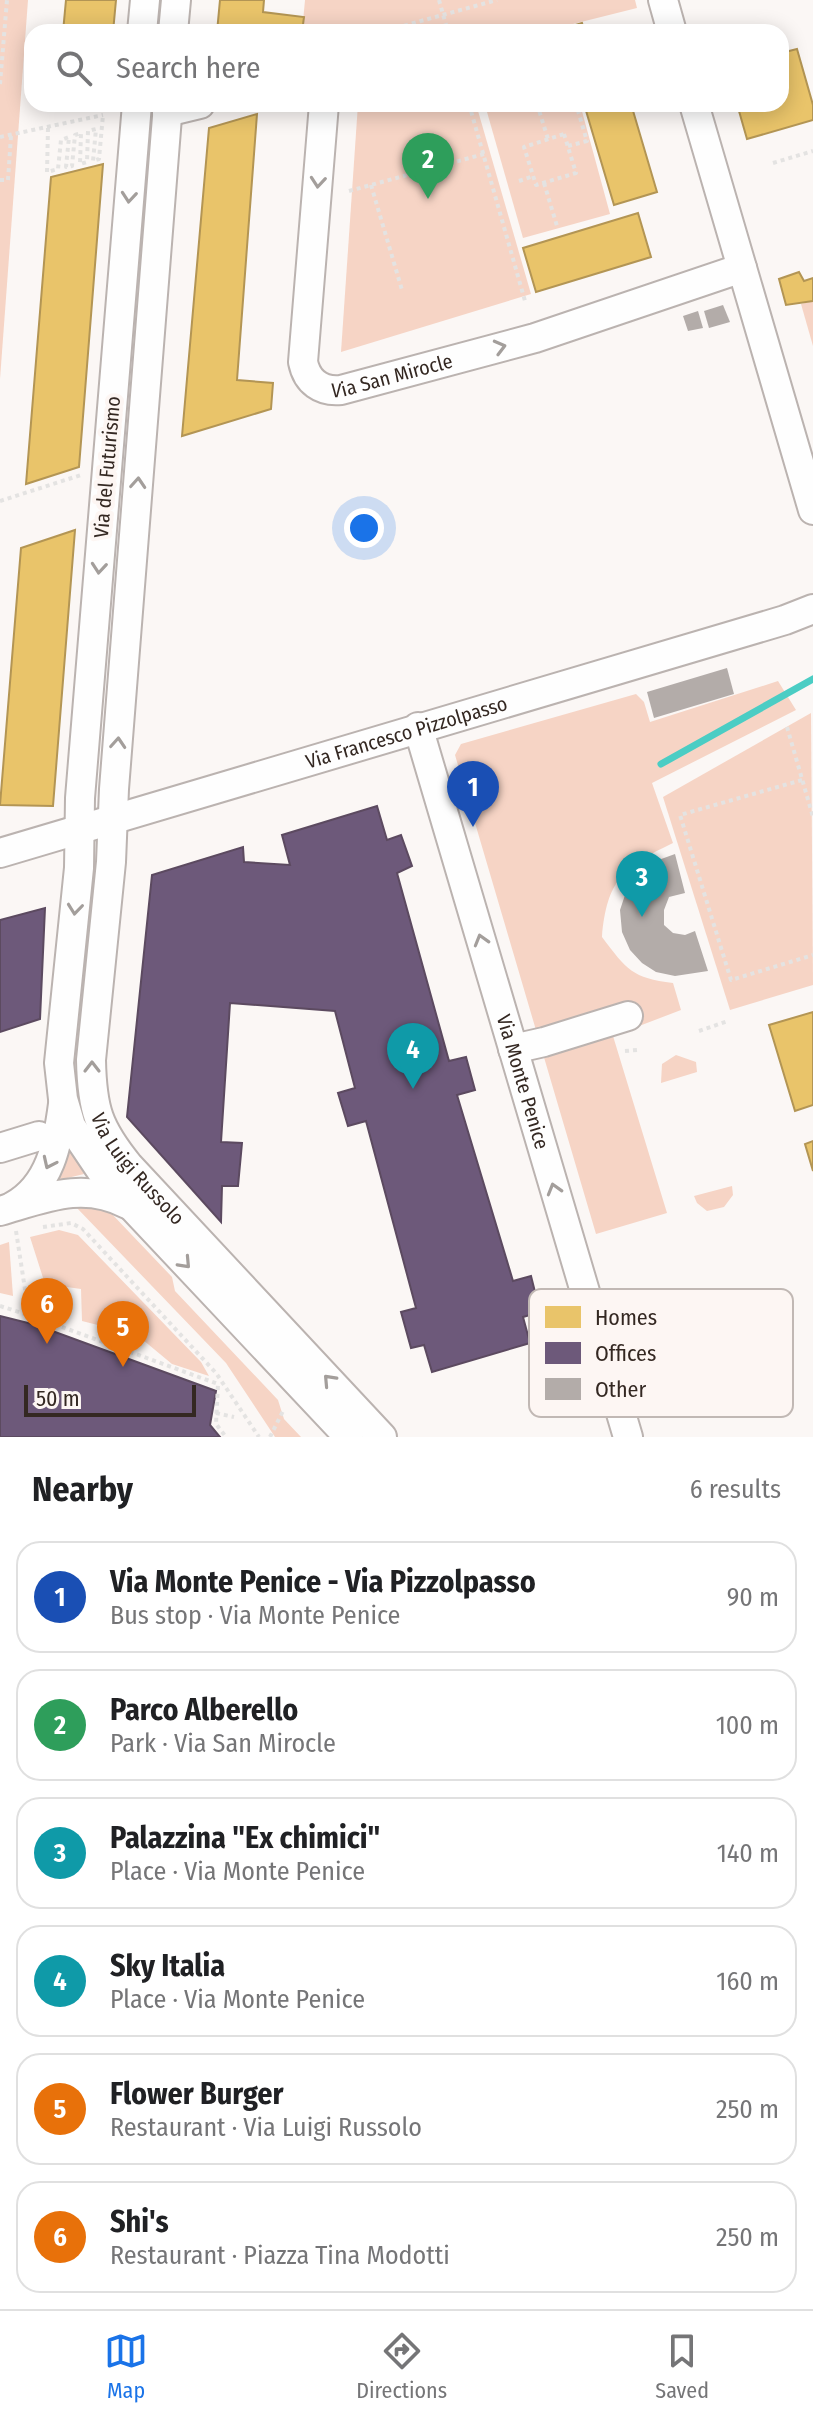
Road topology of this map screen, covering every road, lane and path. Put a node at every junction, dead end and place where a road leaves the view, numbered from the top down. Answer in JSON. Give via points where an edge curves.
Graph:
{"nodes":[{"id":1,"x":7,"y":0,"type":"edge"},
{"id":2,"x":145,"y":0,"type":"edge"},
{"id":3,"x":176,"y":0,"type":"edge"},
{"id":4,"x":439,"y":0,"type":"edge"},
{"id":5,"x":497,"y":0,"type":"edge"},
{"id":6,"x":663,"y":0,"type":"edge"},
{"id":7,"x":443,"y":15,"type":"junction"},
{"id":8,"x":143,"y":24,"type":"edge"},
{"id":9,"x":174,"y":24,"type":"edge"},
{"id":10,"x":410,"y":24,"type":"edge"},
{"id":11,"x":446,"y":24,"type":"edge"},
{"id":12,"x":670,"y":24,"type":"edge"},
{"id":13,"x":0,"y":84,"type":"edge"},
{"id":14,"x":112,"y":112,"type":"edge"},
{"id":15,"x":125,"y":112,"type":"edge"},
{"id":16,"x":167,"y":112,"type":"edge"},
{"id":17,"x":323,"y":112,"type":"edge"},
{"id":18,"x":471,"y":112,"type":"edge"},
{"id":19,"x":540,"y":112,"type":"edge"},
{"id":20,"x":578,"y":112,"type":"edge"},
{"id":21,"x":696,"y":112,"type":"edge"},
{"id":22,"x":103,"y":115,"type":"junction"},
{"id":23,"x":48,"y":128,"type":"junction"},
{"id":24,"x":11,"y":136,"type":"junction"},
{"id":25,"x":0,"y":137,"type":"edge"},
{"id":26,"x":548,"y":139,"type":"junction"},
{"id":27,"x":567,"y":146,"type":"junction"},
{"id":28,"x":813,"y":151,"type":"edge"},
{"id":29,"x":484,"y":154,"type":"junction"},
{"id":30,"x":773,"y":163,"type":"dead end"},
{"id":31,"x":534,"y":176,"type":"junction"},
{"id":32,"x":0,"y":180,"type":"edge"},
{"id":33,"x":519,"y":181,"type":"dead end"},
{"id":34,"x":544,"y":183,"type":"junction"},
{"id":35,"x":371,"y":185,"type":"junction"},
{"id":36,"x":349,"y":191,"type":"dead end"},
{"id":37,"x":557,"y":226,"type":"dead end"},
{"id":38,"x":742,"y":268,"type":"junction"},
{"id":39,"x":402,"y":290,"type":"dead end"},
{"id":40,"x":525,"y":301,"type":"dead end"},
{"id":41,"x":85,"y":474,"type":"dead end"},
{"id":42,"x":0,"y":501,"type":"edge"},
{"id":43,"x":813,"y":510,"type":"edge"},
{"id":44,"x":813,"y":609,"type":"edge"},
{"id":45,"x":418,"y":727,"type":"junction"},
{"id":46,"x":787,"y":727,"type":"dead end"},
{"id":47,"x":802,"y":780,"type":"junction"},
{"id":48,"x":813,"y":817,"type":"edge"},
{"id":49,"x":112,"y":820,"type":"junction"},
{"id":50,"x":80,"y":831,"type":"junction"},
{"id":51,"x":0,"y":853,"type":"edge"},
{"id":52,"x":813,"y":955,"type":"edge"},
{"id":53,"x":628,"y":1016,"type":"dead end"},
{"id":54,"x":728,"y":1021,"type":"dead end"},
{"id":55,"x":699,"y":1031,"type":"dead end"},
{"id":56,"x":513,"y":1049,"type":"junction"},
{"id":57,"x":637,"y":1050,"type":"dead end"},
{"id":58,"x":625,"y":1051,"type":"dead end"},
{"id":59,"x":63,"y":1099,"type":"junction"},
{"id":60,"x":39,"y":1136,"type":"dead end"},
{"id":61,"x":0,"y":1148,"type":"edge"},
{"id":62,"x":131,"y":1206,"type":"junction"},
{"id":63,"x":5,"y":1209,"type":"edge"},
{"id":64,"x":30,"y":1230,"type":"dead end"},
{"id":65,"x":584,"y":1289,"type":"edge"},
{"id":66,"x":0,"y":1306,"type":"edge"},
{"id":67,"x":29,"y":1315,"type":"junction"},
{"id":68,"x":284,"y":1409,"type":"dead end"},
{"id":69,"x":216,"y":1413,"type":"junction"},
{"id":70,"x":234,"y":1417,"type":"dead end"},
{"id":71,"x":622,"y":1417,"type":"edge"},
{"id":72,"x":226,"y":1437,"type":"edge"},
{"id":73,"x":259,"y":1437,"type":"edge"},
{"id":74,"x":270,"y":1437,"type":"edge"},
{"id":75,"x":349,"y":1437,"type":"edge"},
{"id":76,"x":382,"y":1437,"type":"edge"},
{"id":77,"x":628,"y":1437,"type":"edge"}],
"edges":[{"from":1,"to":13,"type":"path"},
{"from":2,"to":8,"type":"street"},
{"from":3,"to":9,"type":"street"},
{"from":4,"to":7,"type":"path"},
{"from":5,"to":7,"type":"path"},
{"from":6,"to":12,"type":"street"},
{"from":7,"to":10,"type":"path"},
{"from":7,"to":11,"type":"path"},
{"from":14,"to":22,"type":"path"},
{"from":15,"to":50,"type":"street","name":"Via del Futurismo","one_way":true},
{"from":49,"to":16,"type":"street","name":"Via del Futurismo","one_way":true},
{"from":17,"to":38,"type":"street","name":"Via San Mirocle","one_way":true,"via":[[303,362],[307,375],[322,389],[341,390],[535,338]]},
{"from":18,"to":29,"type":"path"},
{"from":19,"to":26,"type":"path"},
{"from":20,"to":27,"type":"path","via":[[587,141]]},
{"from":21,"to":38,"type":"street"},
{"from":22,"to":23,"type":"path"},
{"from":22,"to":23,"type":"path","via":[[99,159],[93,161],[96,129],[88,131],[87,162],[80,164],[81,133],[75,135],[72,166],[66,167],[69,137],[61,140],[58,169],[47,172]]},
{"from":23,"to":24,"type":"path"},
{"from":24,"to":25,"type":"path"},
{"from":24,"to":32,"type":"path","via":[[8,180]]},
{"from":26,"to":27,"type":"path","via":[[564,134]]},
{"from":26,"to":31,"type":"path","via":[[524,147]]},
{"from":27,"to":34,"type":"path","via":[[576,173]]},
{"from":28,"to":30,"type":"path"},
{"from":29,"to":35,"type":"path"},
{"from":29,"to":40,"type":"path"},
{"from":31,"to":33,"type":"path"},
{"from":31,"to":34,"type":"path","via":[[536,185]]},
{"from":34,"to":37,"type":"path"},
{"from":35,"to":36,"type":"path"},
{"from":35,"to":39,"type":"path"},
{"from":38,"to":43,"type":"street"},
{"from":41,"to":42,"type":"path"},
{"from":44,"to":45,"type":"street","name":"Via Francesco Pizzolpasso"},
{"from":45,"to":49,"type":"street","name":"Via Francesco Pizzolpasso"},
{"from":56,"to":45,"type":"street","name":"Via Monte Penice","one_way":true},
{"from":46,"to":47,"type":"path"},
{"from":47,"to":48,"type":"path"},
{"from":47,"to":52,"type":"path","via":[[680,815],[731,980]]},
{"from":49,"to":50,"type":"street","name":"Via Francesco Pizzolpasso"},
{"from":76,"to":49,"type":"street","name":"Via Luigi Russolo","one_way":true,"via":[[103,1132],[91,1060]]},
{"from":50,"to":51,"type":"street","name":"Via Francesco Pizzolpasso"},
{"from":50,"to":59,"type":"street","name":"Via Luigi Russolo","one_way":true,"via":[[59,1063]]},
{"from":53,"to":56,"type":"street"},
{"from":54,"to":55,"type":"path"},
{"from":65,"to":56,"type":"street","name":"Via Monte Penice","one_way":true},
{"from":57,"to":58,"type":"path"},
{"from":59,"to":62,"type":"street","name":"Via Luigi Russolo","via":[[88,1155]]},
{"from":59,"to":63,"type":"street","one_way":true,"via":[[59,1139],[48,1168],[32,1191]]},
{"from":60,"to":61,"type":"street"},
{"from":62,"to":63,"type":"street","via":[[84,1191]]},
{"from":62,"to":75,"type":"street","name":"Via Luigi Russolo","one_way":true},
{"from":63,"to":67,"type":"path"},
{"from":64,"to":73,"type":"path","via":[[71,1223],[83,1229],[216,1373]]},
{"from":66,"to":67,"type":"path"},
{"from":67,"to":69,"type":"path","via":[[218,1384]]},
{"from":68,"to":74,"type":"path"},
{"from":69,"to":70,"type":"path"},
{"from":69,"to":72,"type":"path","via":[[216,1424]]},
{"from":77,"to":71,"type":"street","name":"Via Monte Penice","one_way":true}]}
